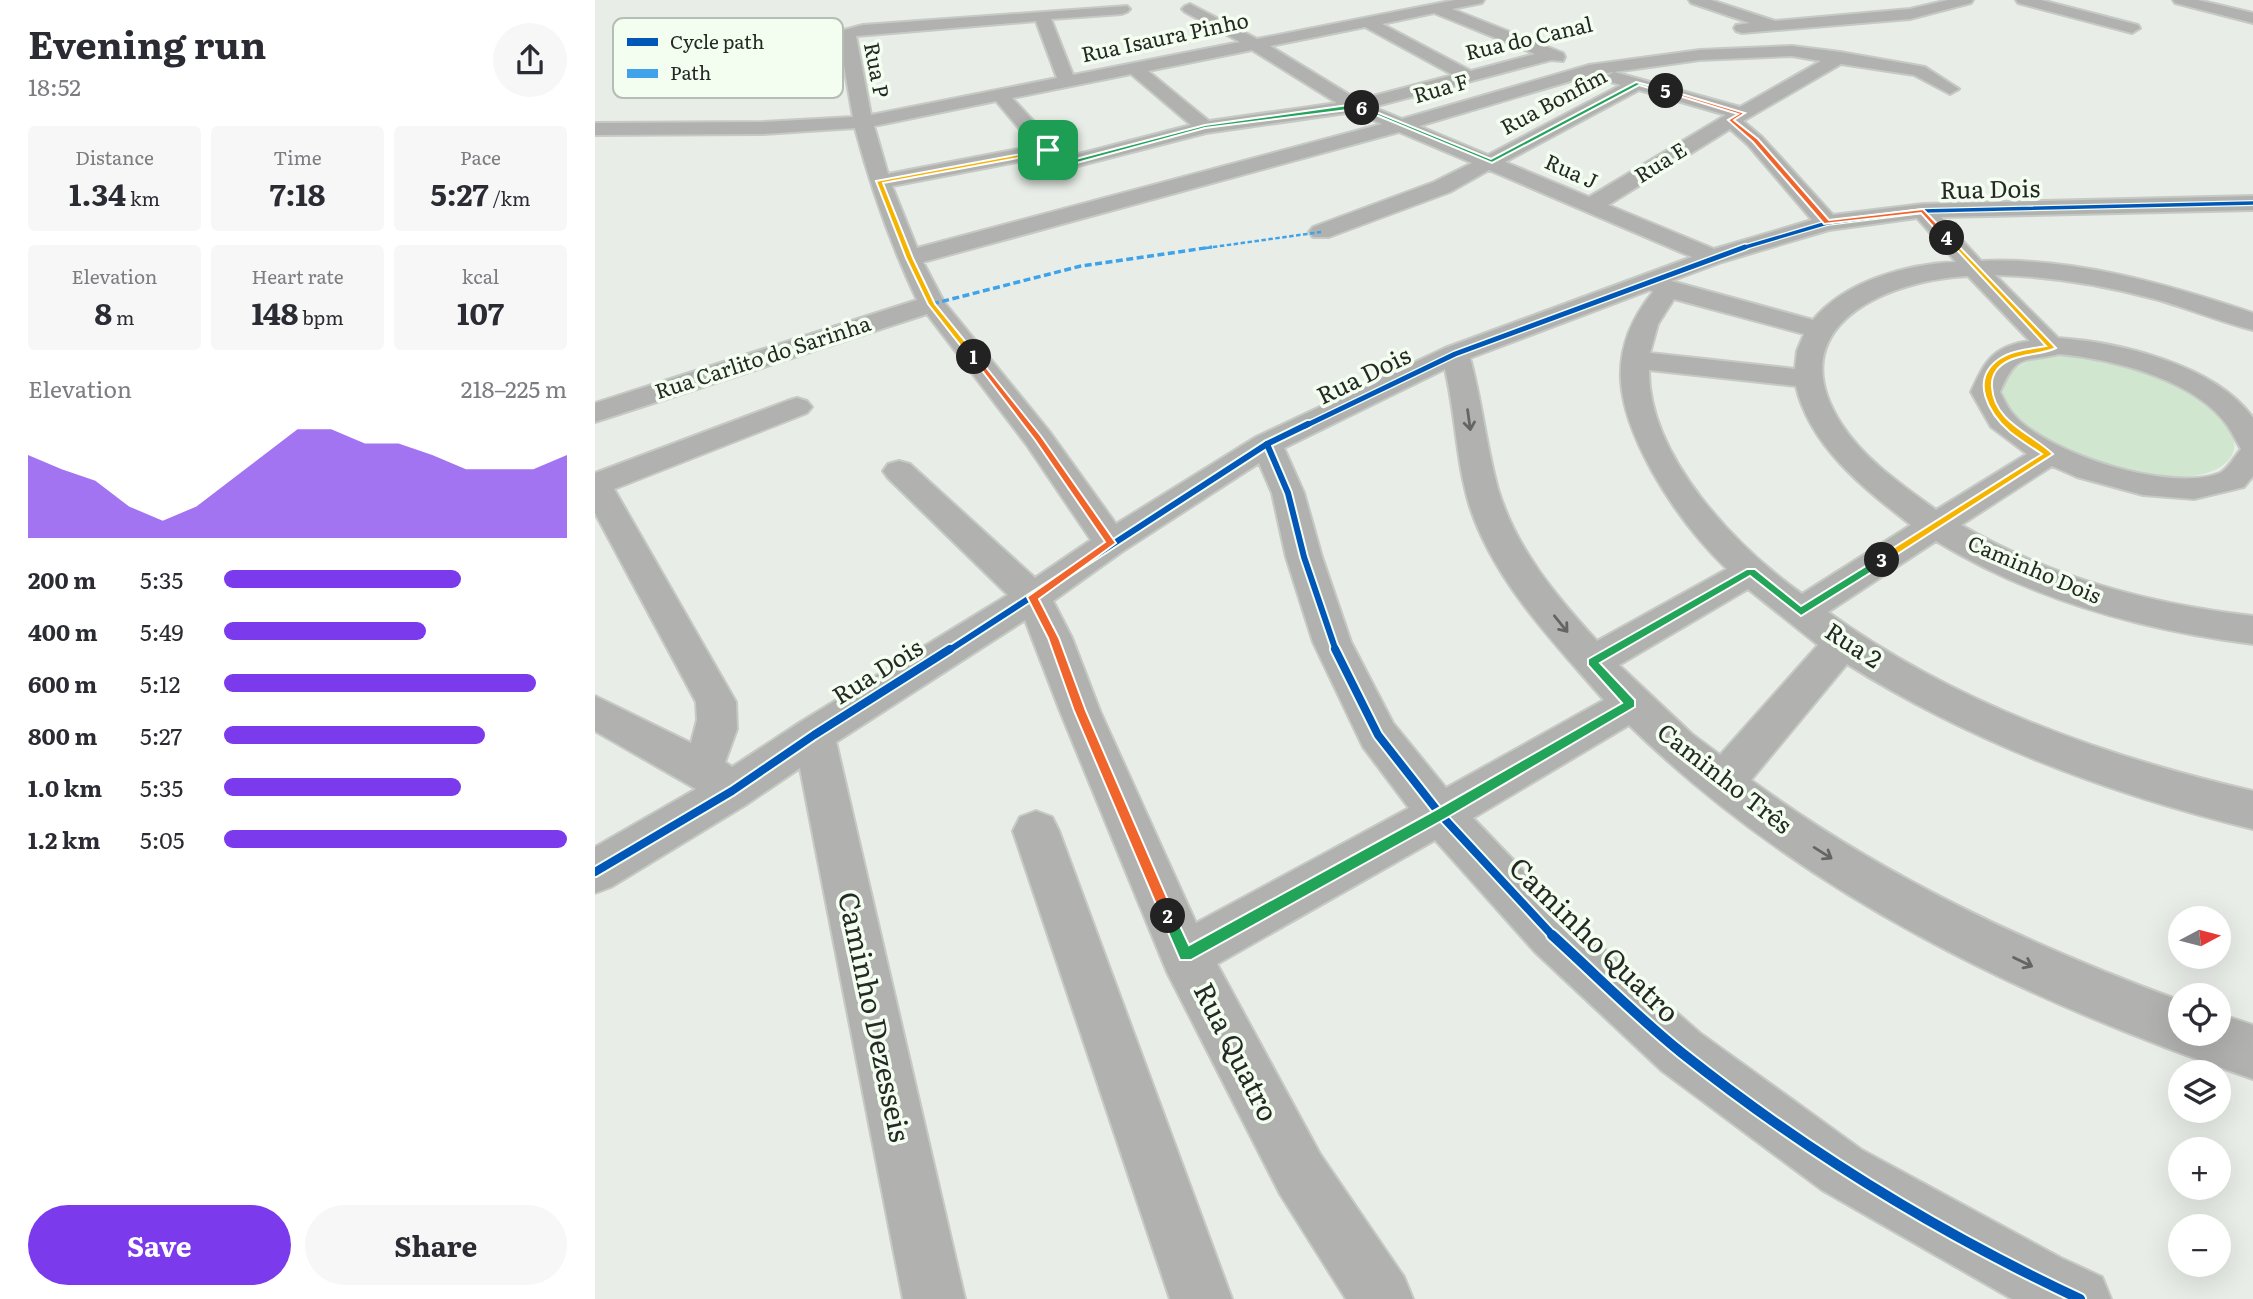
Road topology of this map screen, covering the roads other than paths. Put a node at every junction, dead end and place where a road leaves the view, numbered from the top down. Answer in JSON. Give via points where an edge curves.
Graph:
{"nodes":[{"id":1,"x":1477,"y":0,"type":"edge"},
{"id":2,"x":1696,"y":0,"type":"edge"},
{"id":3,"x":1861,"y":0,"type":"edge"},
{"id":4,"x":1966,"y":0,"type":"edge"},
{"id":5,"x":2023,"y":0,"type":"edge"},
{"id":6,"x":2180,"y":0,"type":"edge"},
{"id":7,"x":1384,"y":5,"type":"dead end"},
{"id":8,"x":1435,"y":8,"type":"junction"},
{"id":9,"x":1122,"y":9,"type":"dead end"},
{"id":10,"x":1189,"y":9,"type":"dead end"},
{"id":11,"x":1407,"y":14,"type":"junction"},
{"id":12,"x":1910,"y":14,"type":"junction"},
{"id":13,"x":1042,"y":15,"type":"junction"},
{"id":14,"x":2253,"y":18,"type":"edge"},
{"id":15,"x":1365,"y":21,"type":"junction"},
{"id":16,"x":1775,"y":26,"type":"junction"},
{"id":17,"x":2132,"y":28,"type":"dead end"},
{"id":18,"x":1721,"y":29,"type":"dead end"},
{"id":19,"x":1252,"y":43,"type":"junction"},
{"id":20,"x":1577,"y":50,"type":"dead end"},
{"id":21,"x":1551,"y":55,"type":"junction"},
{"id":22,"x":1840,"y":57,"type":"junction"},
{"id":23,"x":1134,"y":68,"type":"junction"},
{"id":24,"x":1588,"y":70,"type":"junction"},
{"id":25,"x":1468,"y":76,"type":"junction"},
{"id":26,"x":1066,"y":82,"type":"junction"},
{"id":27,"x":1638,"y":83,"type":"junction"},
{"id":28,"x":1950,"y":89,"type":"dead end"},
{"id":29,"x":1001,"y":96,"type":"junction"},
{"id":30,"x":1355,"y":106,"type":"junction"},
{"id":31,"x":1737,"y":117,"type":"junction"},
{"id":32,"x":863,"y":122,"type":"junction"},
{"id":33,"x":1402,"y":125,"type":"junction"},
{"id":34,"x":1205,"y":127,"type":"junction"},
{"id":35,"x":595,"y":129,"type":"edge"},
{"id":36,"x":1055,"y":156,"type":"junction"},
{"id":37,"x":1492,"y":162,"type":"junction"},
{"id":38,"x":880,"y":181,"type":"junction"},
{"id":39,"x":2253,"y":203,"type":"edge"},
{"id":40,"x":1590,"y":206,"type":"junction"},
{"id":41,"x":1923,"y":211,"type":"junction"},
{"id":42,"x":1827,"y":223,"type":"junction"},
{"id":43,"x":1321,"y":232,"type":"dead end"},
{"id":44,"x":1713,"y":257,"type":"junction"},
{"id":45,"x":909,"y":258,"type":"junction"},
{"id":46,"x":1975,"y":269,"type":"junction"},
{"id":47,"x":1659,"y":285,"type":"junction"},
{"id":48,"x":932,"y":304,"type":"junction"},
{"id":49,"x":2253,"y":323,"type":"edge"},
{"id":50,"x":1819,"y":330,"type":"junction"},
{"id":51,"x":2052,"y":348,"type":"junction"},
{"id":52,"x":1455,"y":354,"type":"junction"},
{"id":53,"x":1634,"y":360,"type":"junction"},
{"id":54,"x":1809,"y":379,"type":"junction"},
{"id":55,"x":797,"y":407,"type":"dead end"},
{"id":56,"x":595,"y":413,"type":"edge"},
{"id":57,"x":1267,"y":444,"type":"junction"},
{"id":58,"x":2253,"y":444,"type":"edge"},
{"id":59,"x":2048,"y":454,"type":"junction"},
{"id":60,"x":2253,"y":454,"type":"edge"},
{"id":61,"x":899,"y":471,"type":"dead end"},
{"id":62,"x":595,"y":483,"type":"edge"},
{"id":63,"x":1936,"y":526,"type":"junction"},
{"id":64,"x":1111,"y":543,"type":"junction"},
{"id":65,"x":1751,"y":571,"type":"junction"},
{"id":66,"x":1033,"y":597,"type":"junction"},
{"id":67,"x":1801,"y":612,"type":"junction"},
{"id":68,"x":2253,"y":630,"type":"edge"},
{"id":69,"x":1844,"y":641,"type":"junction"},
{"id":70,"x":1592,"y":662,"type":"junction"},
{"id":71,"x":1631,"y":704,"type":"junction"},
{"id":72,"x":595,"y":712,"type":"edge"},
{"id":73,"x":814,"y":735,"type":"junction"},
{"id":74,"x":716,"y":780,"type":"junction"},
{"id":75,"x":1722,"y":783,"type":"junction"},
{"id":76,"x":2253,"y":810,"type":"edge"},
{"id":77,"x":1440,"y":814,"type":"junction"},
{"id":78,"x":1036,"y":831,"type":"dead end"},
{"id":79,"x":595,"y":872,"type":"edge"},
{"id":80,"x":1185,"y":955,"type":"junction"},
{"id":81,"x":2168,"y":1022,"type":"edge"},
{"id":82,"x":2231,"y":1045,"type":"edge"},
{"id":83,"x":2253,"y":1052,"type":"edge"},
{"id":84,"x":934,"y":1299,"type":"edge"},
{"id":85,"x":1201,"y":1299,"type":"edge"},
{"id":86,"x":1382,"y":1299,"type":"edge"},
{"id":87,"x":2080,"y":1299,"type":"edge"}],
"edges":[{"from":1,"to":8,"type":"street","name":"Rua Isaura Pinho"},
{"from":2,"to":16,"type":"street"},
{"from":3,"to":12,"type":"street"},
{"from":4,"to":12,"type":"street"},
{"from":5,"to":17,"type":"street"},
{"from":6,"to":14,"type":"street"},
{"from":7,"to":11,"type":"street"},
{"from":8,"to":11,"type":"street","name":"Rua Isaura Pinho"},
{"from":8,"to":21,"type":"street"},
{"from":9,"to":13,"type":"street"},
{"from":10,"to":19,"type":"street","name":"Rua J"},
{"from":11,"to":15,"type":"street","name":"Rua Isaura Pinho"},
{"from":12,"to":16,"type":"street"},
{"from":13,"to":26,"type":"street"},
{"from":13,"to":32,"type":"street","name":"Rua P","via":[[853,31],[847,37]]},
{"from":15,"to":19,"type":"street","name":"Rua Isaura Pinho"},
{"from":15,"to":25,"type":"street"},
{"from":16,"to":18,"type":"street"},
{"from":19,"to":23,"type":"street","name":"Rua Isaura Pinho"},
{"from":19,"to":30,"type":"street","name":"Rua J"},
{"from":20,"to":21,"type":"street","name":"Rua do Canal"},
{"from":21,"to":24,"type":"street"},
{"from":21,"to":25,"type":"street","name":"Rua do Canal"},
{"from":22,"to":24,"type":"street","name":"Rua F","via":[[1768,51]]},
{"from":22,"to":28,"type":"street","name":"Rua F","via":[[1919,71]]},
{"from":22,"to":31,"type":"street","name":"Rua E"},
{"from":23,"to":26,"type":"street","name":"Rua Isaura Pinho"},
{"from":23,"to":34,"type":"street"},
{"from":24,"to":27,"type":"street"},
{"from":24,"to":33,"type":"street","name":"Rua F"},
{"from":25,"to":30,"type":"street","name":"Rua do Canal"},
{"from":26,"to":29,"type":"street","name":"Rua Isaura Pinho"},
{"from":27,"to":31,"type":"street"},
{"from":27,"to":37,"type":"street","name":"Rua Bonfim"},
{"from":29,"to":32,"type":"street","name":"Rua Isaura Pinho"},
{"from":29,"to":36,"type":"street"},
{"from":30,"to":33,"type":"street","name":"Rua J"},
{"from":30,"to":34,"type":"street","name":"Rua do Canal"},
{"from":31,"to":40,"type":"street","name":"Rua E"},
{"from":31,"to":42,"type":"street"},
{"from":32,"to":35,"type":"street","name":"Rua Isaura Pinho","via":[[794,129]]},
{"from":32,"to":38,"type":"street"},
{"from":33,"to":37,"type":"street","name":"Rua J"},
{"from":33,"to":45,"type":"street","name":"Rua F"},
{"from":34,"to":36,"type":"street","name":"Rua do Canal","via":[[1073,162]]},
{"from":36,"to":38,"type":"street","name":"Rua do Canal"},
{"from":37,"to":40,"type":"street","name":"Rua J"},
{"from":37,"to":43,"type":"street","via":[[1406,202]]},
{"from":38,"to":45,"type":"street"},
{"from":39,"to":41,"type":"street","name":"Rua Dois"},
{"from":40,"to":44,"type":"street","name":"Rua J"},
{"from":41,"to":42,"type":"street","name":"Rua Dois"},
{"from":41,"to":46,"type":"street"},
{"from":42,"to":44,"type":"street","name":"Rua Dois"},
{"from":44,"to":47,"type":"street","name":"Rua Dois"},
{"from":45,"to":48,"type":"street"},
{"from":46,"to":49,"type":"street","name":"Caminho Dois","via":[[2095,278],[2161,292]]},
{"from":46,"to":50,"type":"street","name":"Caminho Dois","via":[[1878,286],[1843,305]]},
{"from":46,"to":51,"type":"street"},
{"from":47,"to":50,"type":"street"},
{"from":47,"to":52,"type":"street","name":"Rua Dois"},
{"from":47,"to":53,"type":"street","name":"Rua 2"},
{"from":48,"to":56,"type":"street","name":"Rua Carlito do Sarinha"},
{"from":48,"to":64,"type":"street","via":[[1038,438]]},
{"from":50,"to":54,"type":"street","name":"Caminho Dois","via":[[1809,361]]},
{"from":51,"to":58,"type":"street","via":[[2106,352],[2177,374],[2233,411]]},
{"from":51,"to":59,"type":"street","via":[[2002,360],[1991,370],[1987,383],[1998,414]]},
{"from":52,"to":57,"type":"street","name":"Rua Dois"},
{"from":52,"to":70,"type":"street","name":"Caminho Três","one_way":true,"via":[[1464,382],[1477,469],[1495,528],[1529,585]]},
{"from":53,"to":54,"type":"street"},
{"from":53,"to":65,"type":"street","name":"Rua 2","via":[[1642,422],[1657,457],[1711,531]]},
{"from":54,"to":63,"type":"street","name":"Caminho Dois","via":[[1823,418],[1854,460]]},
{"from":55,"to":62,"type":"street"},
{"from":57,"to":64,"type":"street","name":"Rua Dois"},
{"from":57,"to":77,"type":"street","name":"Caminho Quatro","via":[[1288,492],[1332,642],[1378,735]]},
{"from":59,"to":60,"type":"street","via":[[2110,478],[2175,488],[2227,481],[2243,471]]},
{"from":59,"to":63,"type":"street"},
{"from":61,"to":66,"type":"street"},
{"from":62,"to":74,"type":"street","via":[[716,702]]},
{"from":63,"to":67,"type":"street"},
{"from":63,"to":68,"type":"street","name":"Caminho Dois","via":[[2012,566],[2101,600]]},
{"from":64,"to":66,"type":"street","name":"Rua Dois"},
{"from":65,"to":67,"type":"street","name":"Rua 2"},
{"from":65,"to":70,"type":"street"},
{"from":66,"to":73,"type":"street","name":"Rua Dois"},
{"from":66,"to":80,"type":"street","name":"Rua Quatro"},
{"from":67,"to":69,"type":"street","name":"Rua 2"},
{"from":69,"to":75,"type":"street"},
{"from":69,"to":76,"type":"street","name":"Rua 2","via":[[1928,692],[2005,730],[2101,768]]},
{"from":70,"to":71,"type":"street","name":"Caminho Três"},
{"from":71,"to":75,"type":"street","name":"Caminho Três"},
{"from":71,"to":77,"type":"street"},
{"from":72,"to":74,"type":"street"},
{"from":73,"to":74,"type":"street","name":"Rua Dois"},
{"from":73,"to":84,"type":"street","name":"Caminho Dezesseis"},
{"from":74,"to":79,"type":"street","name":"Rua Dois"},
{"from":75,"to":81,"type":"street","name":"Caminho Três","one_way":true,"via":[[1821,853],[1939,921],[2072,985]]},
{"from":77,"to":80,"type":"street"},
{"from":77,"to":87,"type":"street","name":"Caminho Quatro","via":[[1552,935],[1681,1052],[1842,1170]]},
{"from":78,"to":85,"type":"street"},
{"from":80,"to":86,"type":"street","name":"Rua Quatro","via":[[1300,1174]]},
{"from":82,"to":83,"type":"street"}]}
